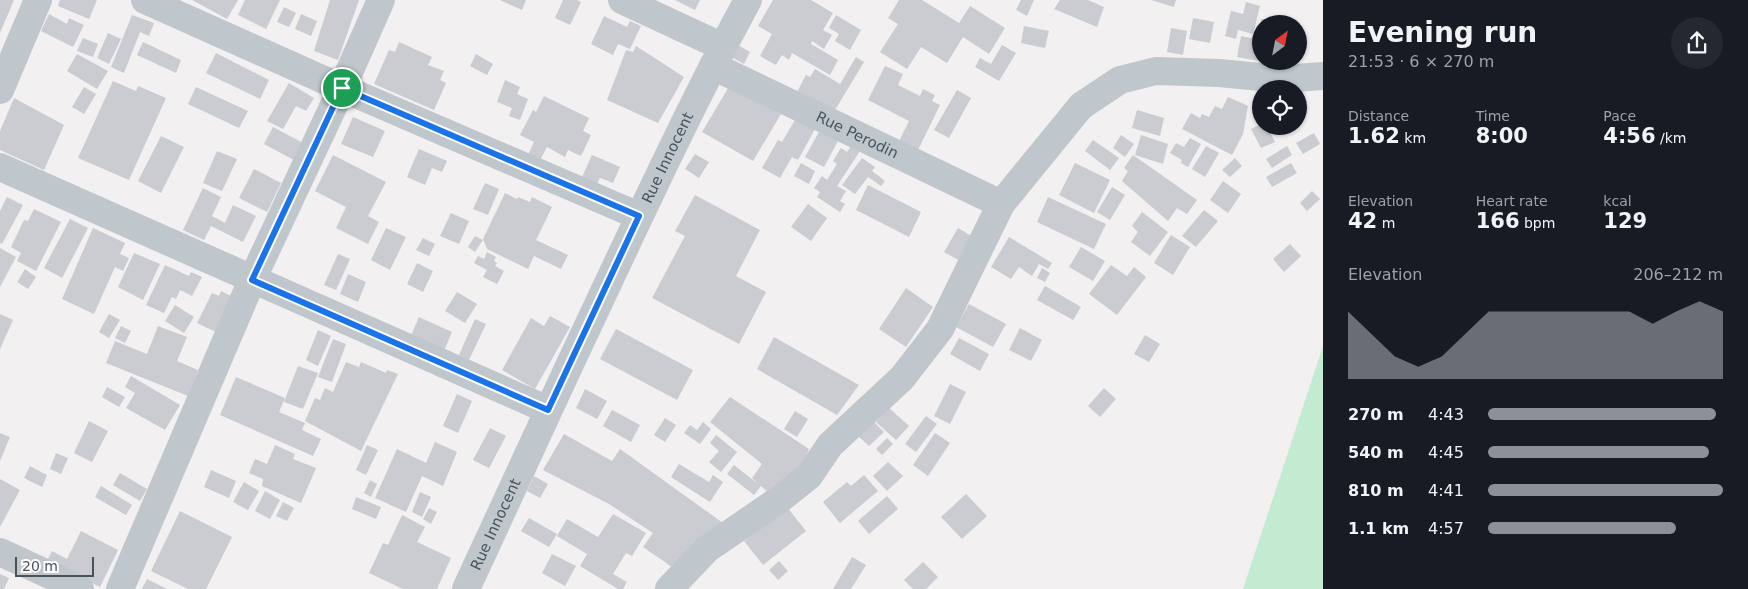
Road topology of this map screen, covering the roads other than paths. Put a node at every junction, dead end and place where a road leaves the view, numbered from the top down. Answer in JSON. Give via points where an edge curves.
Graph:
{"nodes":[{"id":1,"x":38,"y":0,"type":"edge"},
{"id":2,"x":145,"y":0,"type":"edge"},
{"id":3,"x":381,"y":0,"type":"edge"},
{"id":4,"x":622,"y":0,"type":"edge"},
{"id":5,"x":748,"y":0,"type":"edge"},
{"id":6,"x":718,"y":56,"type":"junction"},
{"id":7,"x":1323,"y":76,"type":"edge"},
{"id":8,"x":342,"y":88,"type":"junction"},
{"id":9,"x":0,"y":90,"type":"edge"},
{"id":10,"x":0,"y":167,"type":"edge"},
{"id":11,"x":1001,"y":204,"type":"junction"},
{"id":12,"x":639,"y":216,"type":"junction"},
{"id":13,"x":252,"y":280,"type":"junction"},
{"id":14,"x":548,"y":410,"type":"junction"},
{"id":15,"x":0,"y":552,"type":"edge"},
{"id":16,"x":80,"y":589,"type":"edge"},
{"id":17,"x":120,"y":589,"type":"edge"},
{"id":18,"x":466,"y":589,"type":"edge"},
{"id":19,"x":669,"y":589,"type":"edge"}],
"edges":[{"from":1,"to":9,"type":"street"},
{"from":2,"to":8,"type":"street"},
{"from":3,"to":8,"type":"street"},
{"from":4,"to":6,"type":"street","name":"Rue Perodin"},
{"from":5,"to":6,"type":"street","name":"Rue Innocent"},
{"from":6,"to":11,"type":"street","name":"Rue Perodin"},
{"from":6,"to":12,"type":"street","name":"Rue Innocent"},
{"from":7,"to":11,"type":"street","via":[[1281,79],[1156,71],[1120,80],[1081,106]]},
{"from":8,"to":12,"type":"street"},
{"from":8,"to":13,"type":"street"},
{"from":10,"to":13,"type":"street"},
{"from":11,"to":19,"type":"street","via":[[940,329],[902,378],[830,445],[809,476],[707,549]]},
{"from":12,"to":14,"type":"street","name":"Rue Innocent"},
{"from":13,"to":14,"type":"street"},
{"from":13,"to":17,"type":"street"},
{"from":14,"to":18,"type":"street","name":"Rue Innocent"},
{"from":15,"to":16,"type":"street"}]}
